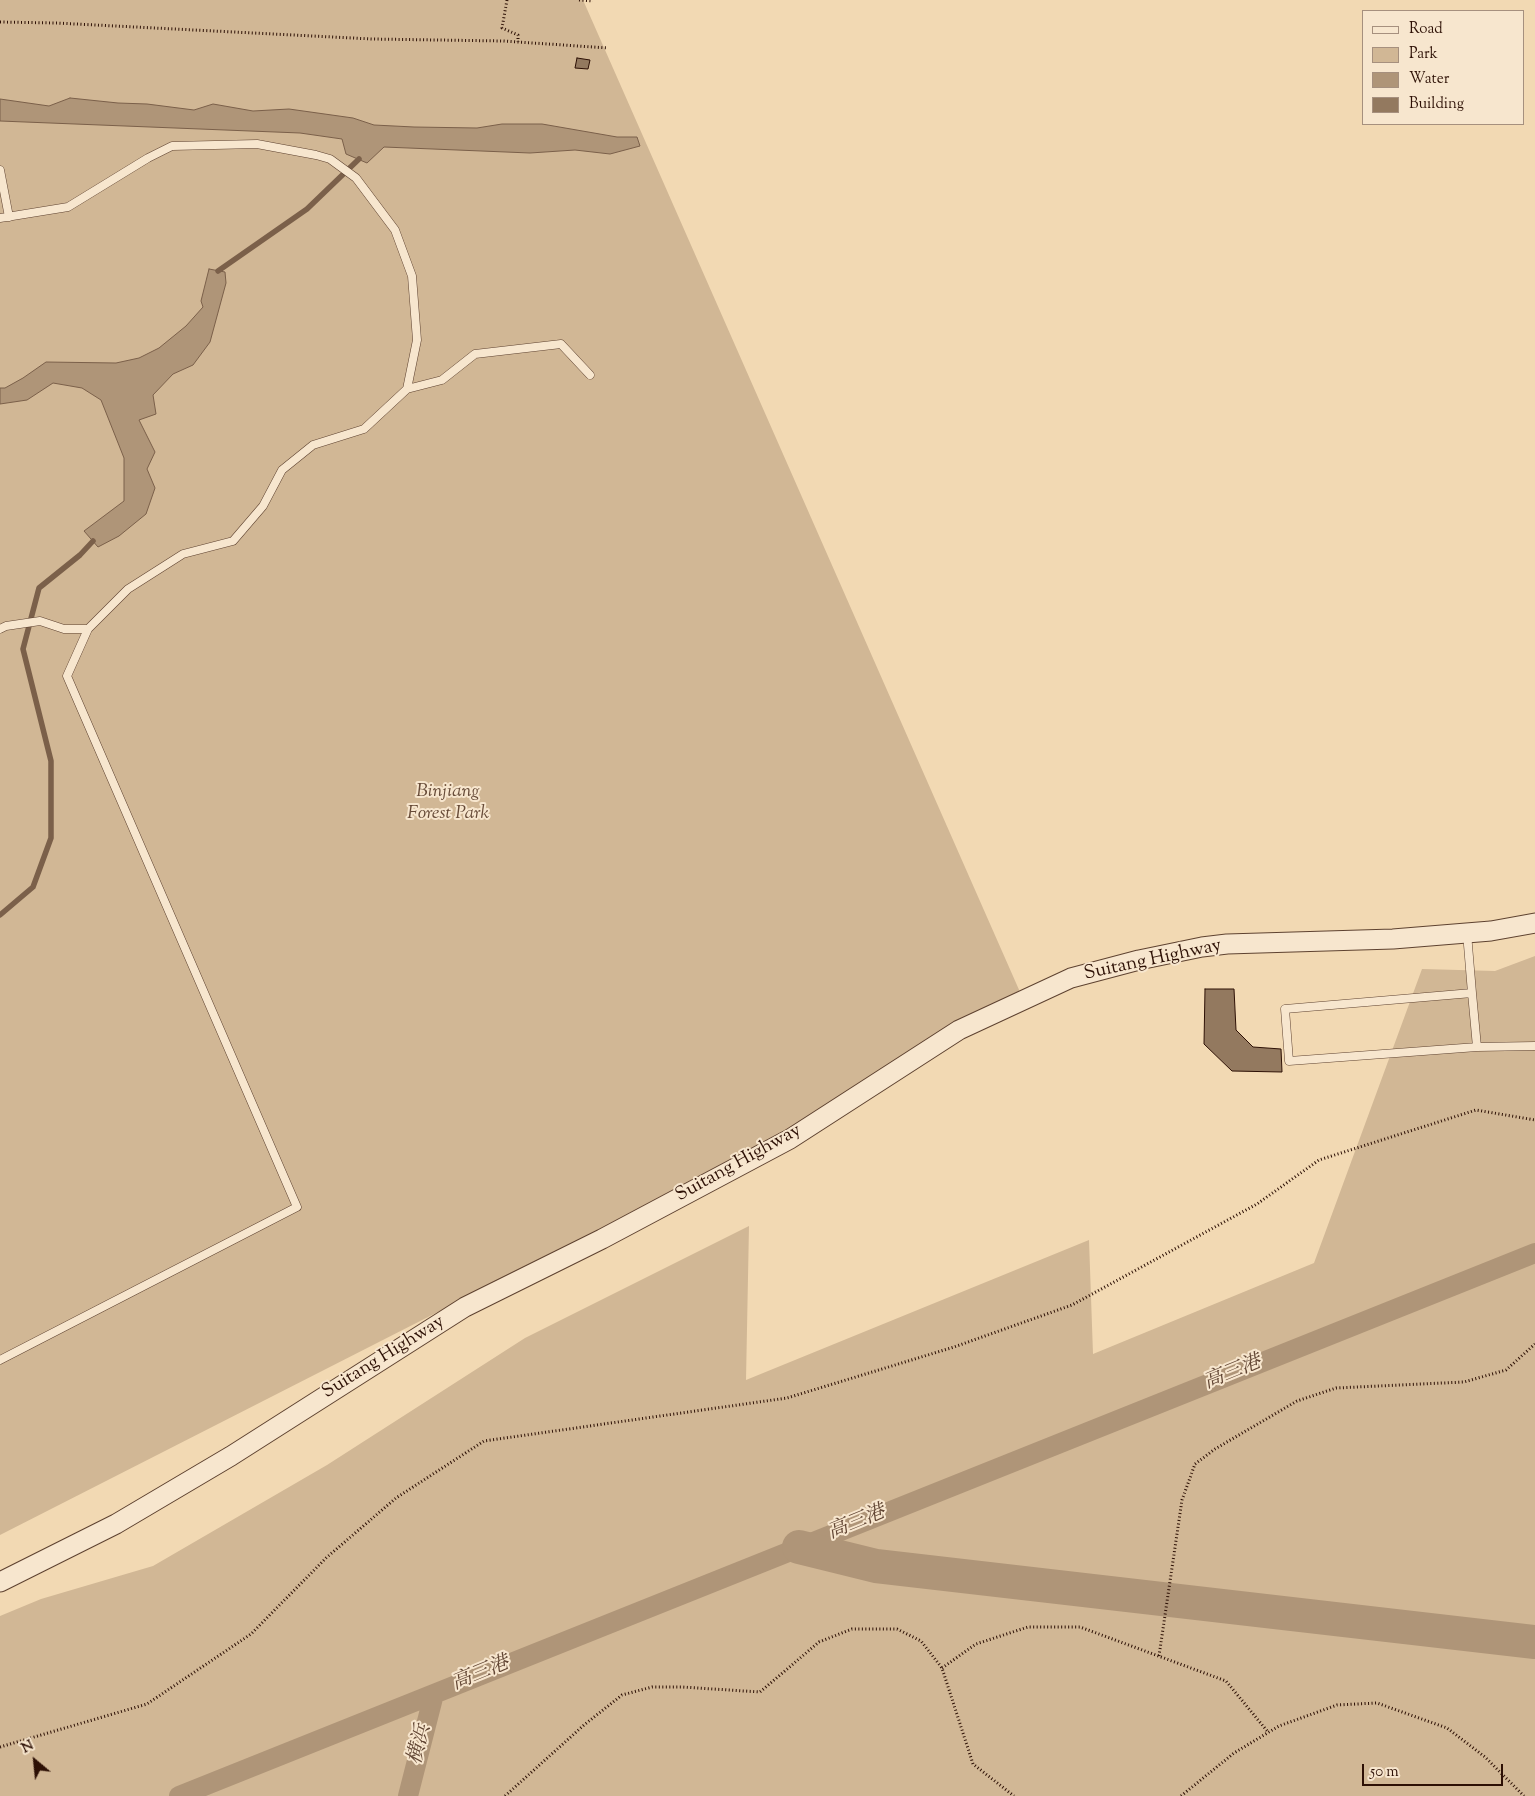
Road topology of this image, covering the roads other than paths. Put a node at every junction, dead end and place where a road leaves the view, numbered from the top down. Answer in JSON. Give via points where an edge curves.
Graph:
{"nodes":[{"id":1,"x":0,"y":170,"type":"edge"},
{"id":2,"x":10,"y":217,"type":"junction"},
{"id":3,"x":0,"y":218,"type":"edge"},
{"id":4,"x":590,"y":375,"type":"dead end"},
{"id":5,"x":407,"y":390,"type":"junction"},
{"id":6,"x":3,"y":627,"type":"edge"},
{"id":7,"x":88,"y":629,"type":"junction"},
{"id":8,"x":1535,"y":923,"type":"edge"},
{"id":9,"x":1467,"y":934,"type":"junction"},
{"id":10,"x":1472,"y":993,"type":"junction"},
{"id":11,"x":1535,"y":1046,"type":"edge"},
{"id":12,"x":1477,"y":1047,"type":"junction"},
{"id":13,"x":0,"y":1360,"type":"edge"},
{"id":14,"x":0,"y":1582,"type":"edge"}],
"edges":[{"from":1,"to":2,"type":"lane"},
{"from":2,"to":3,"type":"lane"},
{"from":2,"to":5,"type":"lane","via":[[68,207],[172,146],[257,144],[330,159],[356,178],[395,230],[412,276],[417,340]]},
{"from":4,"to":5,"type":"lane","via":[[561,344],[475,354],[442,380]]},
{"from":5,"to":7,"type":"lane","via":[[364,428],[313,445],[282,470],[263,506],[233,541],[184,554],[128,589]]},
{"from":6,"to":7,"type":"lane","via":[[40,621],[64,629]]},
{"from":7,"to":13,"type":"lane","via":[[66,676],[297,1207]]},
{"from":8,"to":9,"type":"street","name":"Suitang Highway"},
{"from":9,"to":10,"type":"lane"},
{"from":9,"to":14,"type":"street","name":"Suitang Highway","via":[[1226,944],[1139,960],[1071,978],[959,1030],[790,1139],[602,1239],[465,1307],[132,1515]]},
{"from":10,"to":12,"type":"lane"},
{"from":10,"to":12,"type":"lane","via":[[1285,1009],[1289,1061]]},
{"from":11,"to":12,"type":"lane"}]}
